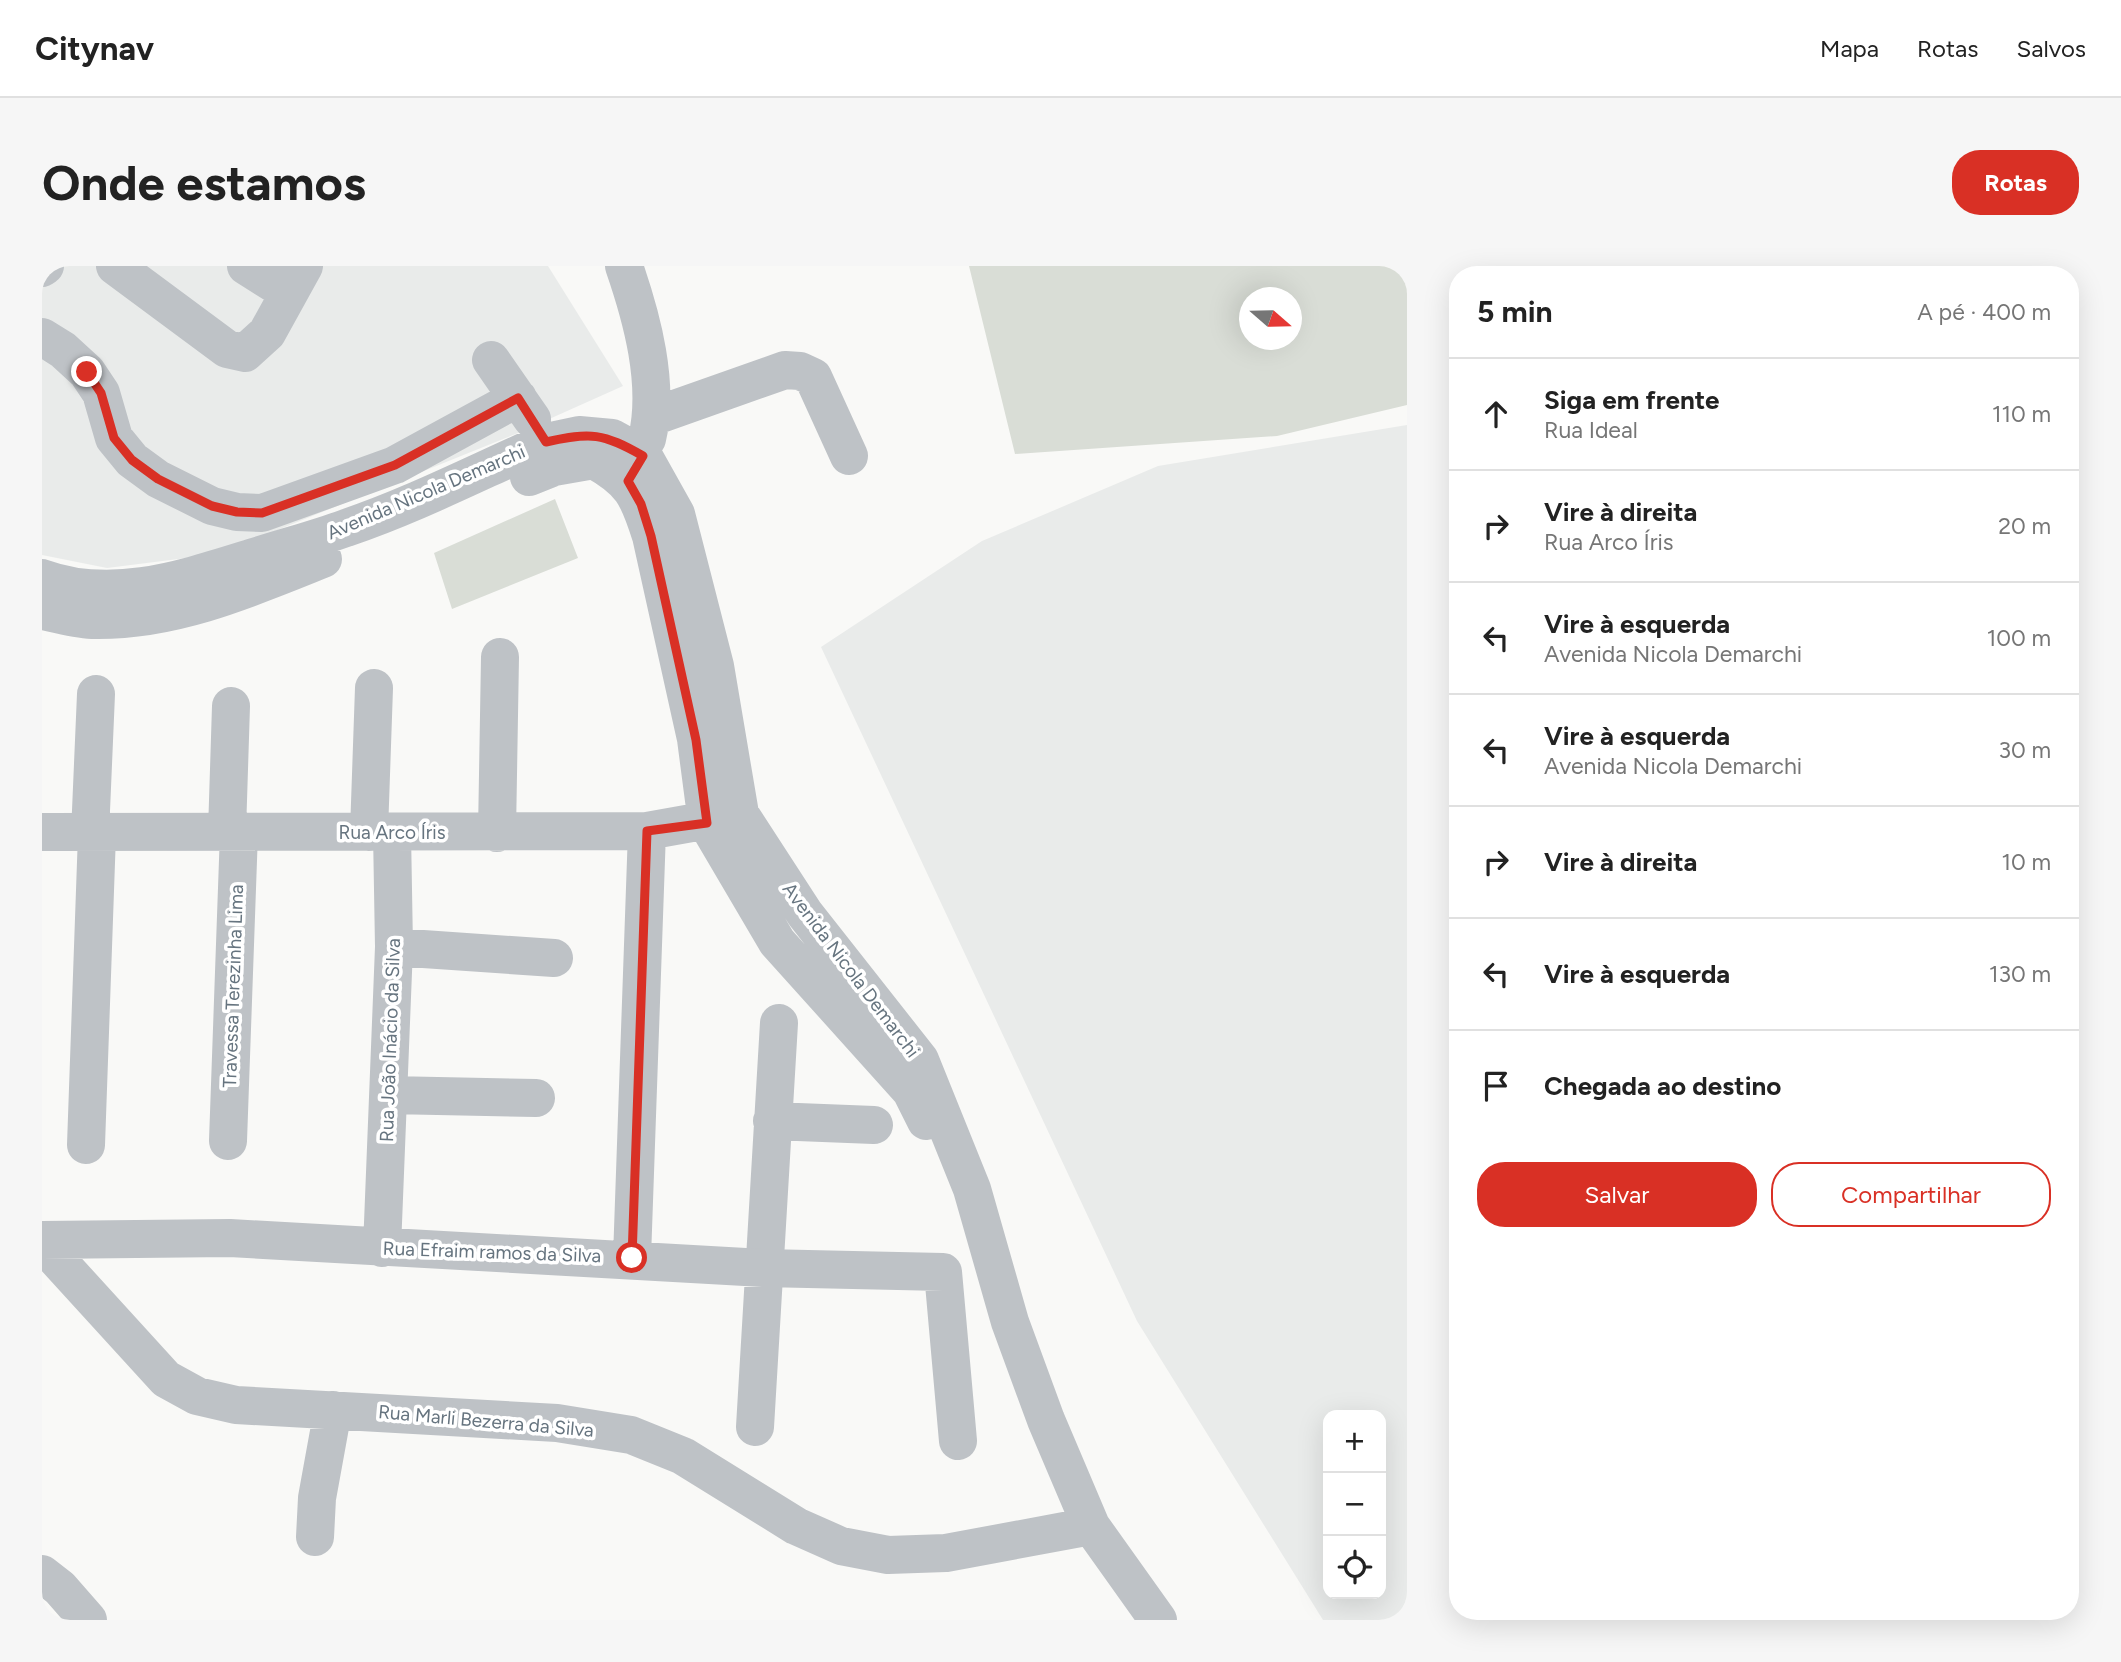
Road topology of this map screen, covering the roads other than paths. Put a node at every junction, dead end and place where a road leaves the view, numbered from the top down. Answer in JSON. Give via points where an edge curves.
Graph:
{"nodes":[{"id":1,"x":115,"y":266,"type":"edge"},
{"id":2,"x":246,"y":266,"type":"edge"},
{"id":3,"x":624,"y":266,"type":"edge"},
{"id":4,"x":296,"y":279,"type":"edge"},
{"id":5,"x":42,"y":337,"type":"edge"},
{"id":6,"x":491,"y":360,"type":"dead end"},
{"id":7,"x":518,"y":398,"type":"junction"},
{"id":8,"x":652,"y":417,"type":"junction"},
{"id":9,"x":546,"y":442,"type":"junction"},
{"id":10,"x":849,"y":456,"type":"dead end"},
{"id":11,"x":635,"y":468,"type":"junction"},
{"id":12,"x":42,"y":578,"type":"edge"},
{"id":13,"x":42,"y":611,"type":"edge"},
{"id":14,"x":500,"y":657,"type":"dead end"},
{"id":15,"x":374,"y":688,"type":"dead end"},
{"id":16,"x":96,"y":694,"type":"dead end"},
{"id":17,"x":231,"y":706,"type":"dead end"},
{"id":18,"x":723,"y":818,"type":"junction"},
{"id":19,"x":647,"y":831,"type":"junction"},
{"id":20,"x":42,"y":832,"type":"edge"},
{"id":21,"x":233,"y":832,"type":"junction"},
{"id":22,"x":380,"y":832,"type":"junction"},
{"id":23,"x":497,"y":833,"type":"junction"},
{"id":24,"x":94,"y":834,"type":"junction"},
{"id":25,"x":394,"y":947,"type":"junction"},
{"id":26,"x":554,"y":958,"type":"dead end"},
{"id":27,"x":779,"y":1023,"type":"dead end"},
{"id":28,"x":389,"y":1095,"type":"junction"},
{"id":29,"x":536,"y":1098,"type":"dead end"},
{"id":30,"x":772,"y":1121,"type":"junction"},
{"id":31,"x":874,"y":1125,"type":"dead end"},
{"id":32,"x":228,"y":1141,"type":"dead end"},
{"id":33,"x":86,"y":1145,"type":"dead end"},
{"id":34,"x":42,"y":1241,"type":"edge"},
{"id":35,"x":382,"y":1248,"type":"junction"},
{"id":36,"x":632,"y":1258,"type":"junction"},
{"id":37,"x":763,"y":1268,"type":"junction"},
{"id":38,"x":333,"y":1410,"type":"junction"},
{"id":39,"x":755,"y":1427,"type":"dead end"},
{"id":40,"x":958,"y":1441,"type":"dead end"},
{"id":41,"x":1091,"y":1526,"type":"junction"},
{"id":42,"x":315,"y":1537,"type":"dead end"},
{"id":43,"x":42,"y":1574,"type":"edge"},
{"id":44,"x":88,"y":1620,"type":"edge"},
{"id":45,"x":1158,"y":1620,"type":"edge"}],
"edges":[{"from":1,"to":4,"type":"street","via":[[227,349],[245,353],[267,333]]},
{"from":2,"to":4,"type":"street"},
{"from":3,"to":8,"type":"street","via":[[652,389]]},
{"from":5,"to":7,"type":"street","via":[[87,372],[101,393],[114,438],[132,460],[158,479],[212,506],[237,512],[262,513],[395,465]]},
{"from":6,"to":7,"type":"street"},
{"from":7,"to":9,"type":"street"},
{"from":8,"to":10,"type":"street","via":[[785,370],[800,371],[813,377]]},
{"from":8,"to":11,"type":"street"},
{"from":9,"to":11,"type":"street","name":"Avenida Nicola Demarchi","via":[[579,435],[612,438]]},
{"from":9,"to":12,"type":"street","name":"Avenida Nicola Demarchi","via":[[347,528],[167,583],[85,588]]},
{"from":11,"to":13,"type":"street","name":"Avenida Nicola Demarchi","via":[[594,460],[554,467],[250,589],[159,615],[94,620]]},
{"from":11,"to":18,"type":"street","name":"Avenida Nicola Demarchi","via":[[676,514],[715,666]]},
{"from":14,"to":23,"type":"street"},
{"from":15,"to":22,"type":"street","name":"Rua João Inácio da Silva"},
{"from":16,"to":24,"type":"street"},
{"from":17,"to":21,"type":"street","name":"Travessa Terezinha Lima"},
{"from":18,"to":19,"type":"street","name":"Rua Arco Íris"},
{"from":18,"to":41,"type":"street","name":"Avenida Nicola Demarchi","via":[[777,942],[911,1091],[990,1252],[1046,1420]]},
{"from":19,"to":23,"type":"street","name":"Rua Arco Íris"},
{"from":19,"to":36,"type":"street"},
{"from":20,"to":24,"type":"street","name":"Rua Arco Íris"},
{"from":21,"to":22,"type":"street","name":"Rua Arco Íris"},
{"from":21,"to":24,"type":"street","name":"Rua Arco Íris"},
{"from":21,"to":32,"type":"street","name":"Travessa Terezinha Lima"},
{"from":22,"to":23,"type":"street","name":"Rua Arco Íris"},
{"from":22,"to":25,"type":"street","name":"Rua João Inácio da Silva"},
{"from":24,"to":33,"type":"street"},
{"from":25,"to":26,"type":"street"},
{"from":25,"to":28,"type":"street","name":"Rua João Inácio da Silva"},
{"from":27,"to":30,"type":"street"},
{"from":28,"to":29,"type":"street"},
{"from":28,"to":35,"type":"street","name":"Rua João Inácio da Silva"},
{"from":30,"to":31,"type":"street"},
{"from":30,"to":37,"type":"street"},
{"from":34,"to":35,"type":"street","name":"Rua Efraim ramos da Silva","via":[[230,1238]]},
{"from":34,"to":38,"type":"street","name":"Rua Marli Bezerra da Silva","via":[[166,1379],[197,1396],[236,1405]]},
{"from":35,"to":36,"type":"street","name":"Rua Efraim ramos da Silva"},
{"from":36,"to":37,"type":"street","name":"Rua Efraim ramos da Silva"},
{"from":37,"to":39,"type":"street"},
{"from":37,"to":40,"type":"street","name":"Rua Efraim ramos da Silva","via":[[943,1272]]},
{"from":38,"to":41,"type":"street","name":"Rua Marli Bezerra da Silva","via":[[557,1423],[631,1435],[683,1455],[796,1526],[841,1546],[888,1555],[946,1553]]},
{"from":38,"to":42,"type":"street"},
{"from":41,"to":45,"type":"street","name":"Avenida Nicola Demarchi"},
{"from":43,"to":44,"type":"street","via":[[61,1588]]}]}
